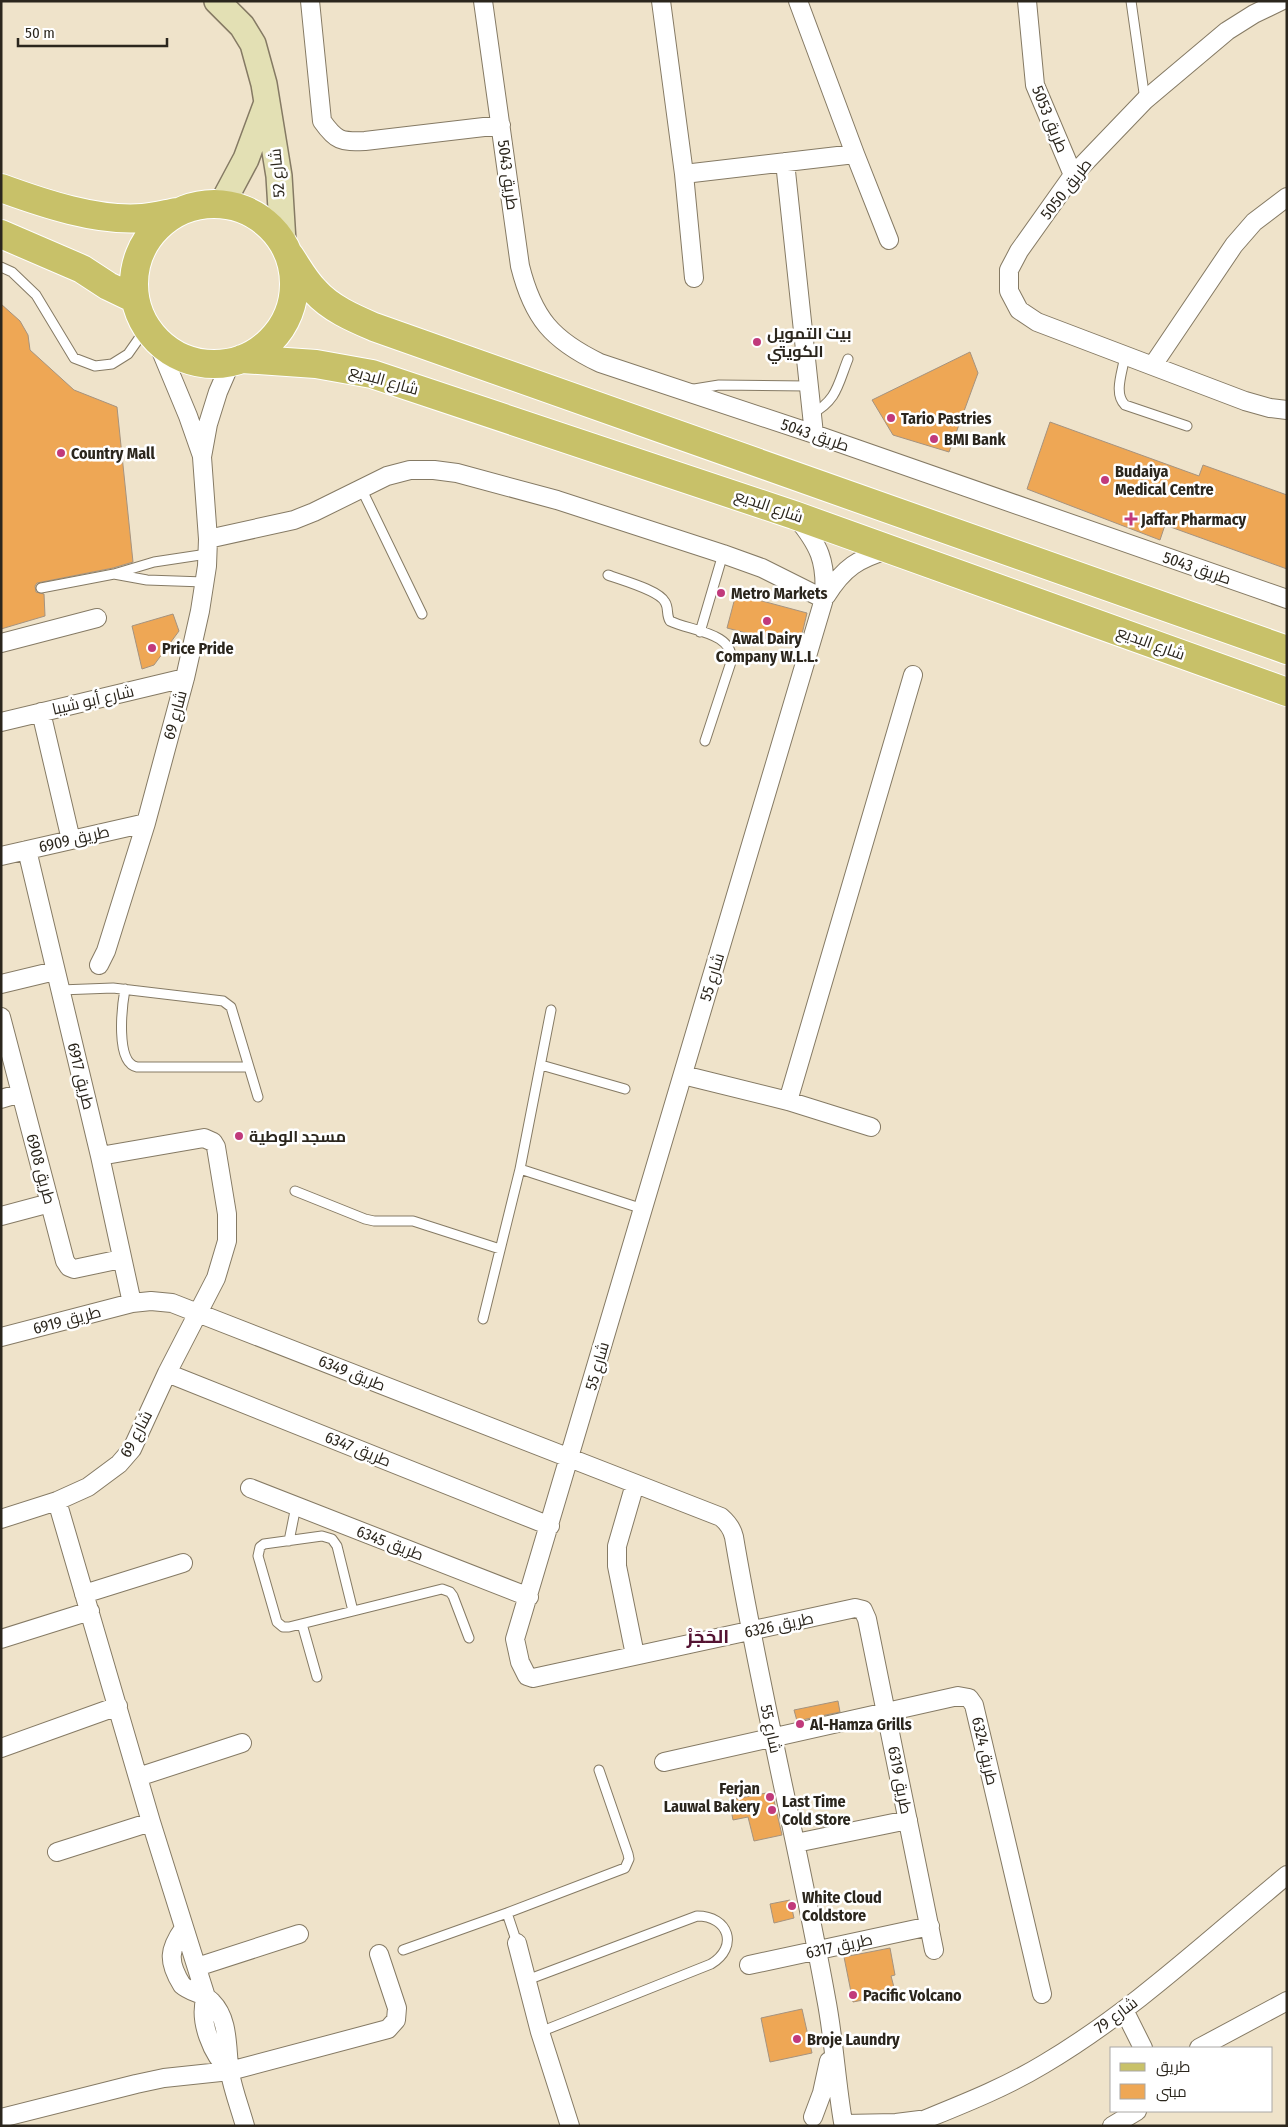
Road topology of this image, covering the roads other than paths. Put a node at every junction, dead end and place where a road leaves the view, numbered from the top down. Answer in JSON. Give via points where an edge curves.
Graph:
{"nodes":[{"id":1,"x":217,"y":1,"type":"edge"},
{"id":2,"x":310,"y":1,"type":"edge"},
{"id":3,"x":483,"y":1,"type":"edge"},
{"id":4,"x":661,"y":1,"type":"edge"},
{"id":5,"x":798,"y":1,"type":"edge"},
{"id":6,"x":1027,"y":1,"type":"edge"},
{"id":7,"x":1131,"y":1,"type":"edge"},
{"id":8,"x":1281,"y":1,"type":"edge"},
{"id":9,"x":1145,"y":100,"type":"junction"},
{"id":10,"x":266,"y":105,"type":"junction"},
{"id":11,"x":501,"y":125,"type":"junction"},
{"id":12,"x":854,"y":154,"type":"junction"},
{"id":13,"x":785,"y":162,"type":"junction"},
{"id":14,"x":684,"y":174,"type":"junction"},
{"id":15,"x":1073,"y":175,"type":"junction"},
{"id":16,"x":1,"y":188,"type":"edge"},
{"id":17,"x":1287,"y":197,"type":"edge"},
{"id":18,"x":222,"y":204,"type":"junction"},
{"id":19,"x":178,"y":212,"type":"junction"},
{"id":20,"x":1,"y":234,"type":"edge"},
{"id":21,"x":889,"y":240,"type":"dead end"},
{"id":22,"x":286,"y":249,"type":"junction"},
{"id":23,"x":1,"y":267,"type":"edge"},
{"id":24,"x":694,"y":278,"type":"dead end"},
{"id":25,"x":135,"y":299,"type":"junction"},
{"id":26,"x":151,"y":333,"type":"junction"},
{"id":27,"x":1125,"y":354,"type":"junction"},
{"id":28,"x":848,"y":359,"type":"dead end"},
{"id":29,"x":237,"y":361,"type":"junction"},
{"id":30,"x":1153,"y":365,"type":"junction"},
{"id":31,"x":807,"y":386,"type":"junction"},
{"id":32,"x":685,"y":391,"type":"junction"},
{"id":33,"x":1287,"y":410,"type":"edge"},
{"id":34,"x":811,"y":414,"type":"junction"},
{"id":35,"x":1187,"y":426,"type":"dead end"},
{"id":36,"x":814,"y":434,"type":"junction"},
{"id":37,"x":202,"y":457,"type":"junction"},
{"id":38,"x":361,"y":488,"type":"junction"},
{"id":39,"x":794,"y":514,"type":"junction"},
{"id":40,"x":207,"y":547,"type":"junction"},
{"id":41,"x":890,"y":549,"type":"junction"},
{"id":42,"x":723,"y":554,"type":"junction"},
{"id":43,"x":114,"y":574,"type":"junction"},
{"id":44,"x":608,"y":575,"type":"dead end"},
{"id":45,"x":204,"y":582,"type":"junction"},
{"id":46,"x":41,"y":588,"type":"dead end"},
{"id":47,"x":824,"y":599,"type":"junction"},
{"id":48,"x":1287,"y":599,"type":"edge"},
{"id":49,"x":422,"y":614,"type":"dead end"},
{"id":50,"x":97,"y":618,"type":"dead end"},
{"id":51,"x":700,"y":632,"type":"junction"},
{"id":52,"x":1,"y":643,"type":"edge"},
{"id":53,"x":1287,"y":650,"type":"edge"},
{"id":54,"x":913,"y":675,"type":"dead end"},
{"id":55,"x":185,"y":678,"type":"junction"},
{"id":56,"x":1287,"y":692,"type":"edge"},
{"id":57,"x":41,"y":712,"type":"junction"},
{"id":58,"x":1,"y":722,"type":"edge"},
{"id":59,"x":706,"y":741,"type":"dead end"},
{"id":60,"x":146,"y":823,"type":"junction"},
{"id":61,"x":71,"y":840,"type":"junction"},
{"id":62,"x":27,"y":850,"type":"junction"},
{"id":63,"x":1,"y":856,"type":"edge"},
{"id":64,"x":99,"y":965,"type":"dead end"},
{"id":65,"x":55,"y":971,"type":"junction"},
{"id":66,"x":1,"y":984,"type":"edge"},
{"id":67,"x":125,"y":989,"type":"junction"},
{"id":68,"x":60,"y":990,"type":"junction"},
{"id":69,"x":551,"y":1010,"type":"dead end"},
{"id":70,"x":1,"y":1018,"type":"edge"},
{"id":71,"x":541,"y":1065,"type":"junction"},
{"id":72,"x":248,"y":1067,"type":"junction"},
{"id":73,"x":683,"y":1075,"type":"junction"},
{"id":74,"x":625,"y":1089,"type":"dead end"},
{"id":75,"x":21,"y":1093,"type":"junction"},
{"id":76,"x":258,"y":1097,"type":"dead end"},
{"id":77,"x":1,"y":1099,"type":"edge"},
{"id":78,"x":788,"y":1101,"type":"junction"},
{"id":79,"x":871,"y":1127,"type":"dead end"},
{"id":80,"x":100,"y":1156,"type":"junction"},
{"id":81,"x":520,"y":1169,"type":"junction"},
{"id":82,"x":295,"y":1191,"type":"dead end"},
{"id":83,"x":50,"y":1203,"type":"junction"},
{"id":84,"x":643,"y":1209,"type":"junction"},
{"id":85,"x":1,"y":1216,"type":"edge"},
{"id":86,"x":500,"y":1249,"type":"junction"},
{"id":87,"x":121,"y":1259,"type":"junction"},
{"id":88,"x":132,"y":1303,"type":"junction"},
{"id":89,"x":198,"y":1312,"type":"junction"},
{"id":90,"x":483,"y":1319,"type":"dead end"},
{"id":91,"x":1,"y":1337,"type":"edge"},
{"id":92,"x":167,"y":1373,"type":"junction"},
{"id":93,"x":570,"y":1459,"type":"junction"},
{"id":94,"x":635,"y":1484,"type":"junction"},
{"id":95,"x":250,"y":1488,"type":"dead end"},
{"id":96,"x":57,"y":1501,"type":"junction"},
{"id":97,"x":296,"y":1506,"type":"junction"},
{"id":98,"x":1,"y":1519,"type":"edge"},
{"id":99,"x":550,"y":1526,"type":"junction"},
{"id":100,"x":289,"y":1541,"type":"junction"},
{"id":101,"x":183,"y":1563,"type":"dead end"},
{"id":102,"x":84,"y":1594,"type":"junction"},
{"id":103,"x":528,"y":1597,"type":"junction"},
{"id":104,"x":863,"y":1610,"type":"joint"},
{"id":105,"x":90,"y":1611,"type":"junction"},
{"id":106,"x":353,"y":1611,"type":"junction"},
{"id":107,"x":302,"y":1624,"type":"junction"},
{"id":108,"x":750,"y":1631,"type":"junction"},
{"id":109,"x":1,"y":1638,"type":"edge"},
{"id":110,"x":469,"y":1638,"type":"dead end"},
{"id":111,"x":635,"y":1655,"type":"junction"},
{"id":112,"x":317,"y":1677,"type":"dead end"},
{"id":113,"x":118,"y":1706,"type":"junction"},
{"id":114,"x":886,"y":1711,"type":"junction"},
{"id":115,"x":773,"y":1737,"type":"junction"},
{"id":116,"x":242,"y":1744,"type":"dead end"},
{"id":117,"x":1,"y":1748,"type":"edge"},
{"id":118,"x":664,"y":1762,"type":"dead end"},
{"id":119,"x":599,"y":1770,"type":"dead end"},
{"id":120,"x":138,"y":1777,"type":"junction"},
{"id":121,"x":908,"y":1820,"type":"junction"},
{"id":122,"x":151,"y":1822,"type":"junction"},
{"id":123,"x":796,"y":1843,"type":"junction"},
{"id":124,"x":57,"y":1852,"type":"dead end"},
{"id":125,"x":1287,"y":1875,"type":"edge"},
{"id":126,"x":508,"y":1913,"type":"junction"},
{"id":127,"x":930,"y":1926,"type":"junction"},
{"id":128,"x":184,"y":1928,"type":"junction"},
{"id":129,"x":299,"y":1934,"type":"dead end"},
{"id":130,"x":517,"y":1943,"type":"joint"},
{"id":131,"x":403,"y":1950,"type":"dead end"},
{"id":132,"x":934,"y":1950,"type":"dead end"},
{"id":133,"x":817,"y":1951,"type":"junction"},
{"id":134,"x":379,"y":1954,"type":"dead end"},
{"id":135,"x":749,"y":1965,"type":"dead end"},
{"id":136,"x":197,"y":1967,"type":"junction"},
{"id":137,"x":527,"y":1980,"type":"junction"},
{"id":138,"x":1042,"y":1994,"type":"dead end"},
{"id":139,"x":206,"y":1997,"type":"junction"},
{"id":140,"x":1287,"y":2001,"type":"edge"},
{"id":141,"x":1124,"y":2010,"type":"junction"},
{"id":142,"x":540,"y":2032,"type":"junction"},
{"id":143,"x":832,"y":2043,"type":"junction"},
{"id":144,"x":1142,"y":2047,"type":"edge"},
{"id":145,"x":1201,"y":2047,"type":"edge"},
{"id":146,"x":230,"y":2071,"type":"junction"},
{"id":147,"x":1135,"y":2112,"type":"edge"},
{"id":148,"x":1,"y":2118,"type":"edge"},
{"id":149,"x":809,"y":2122,"type":"edge"},
{"id":150,"x":916,"y":2123,"type":"edge"},
{"id":151,"x":844,"y":2124,"type":"edge"},
{"id":152,"x":244,"y":2126,"type":"edge"},
{"id":153,"x":570,"y":2126,"type":"edge"},
{"id":154,"x":1112,"y":2126,"type":"edge"}],
"edges":[{"from":1,"to":10,"type":"street","name":"شارع 52","via":[[242,26],[253,44]]},
{"from":2,"to":11,"type":"street","name":"طريق 5043","via":[[322,120],[332,135],[348,142],[366,141]]},
{"from":3,"to":11,"type":"street","name":"طريق 5043"},
{"from":4,"to":14,"type":"street"},
{"from":5,"to":12,"type":"street"},
{"from":6,"to":15,"type":"street","name":"طريق 5053","via":[[1035,85]]},
{"from":7,"to":9,"type":"lane"},
{"from":8,"to":9,"type":"street","name":"طريق 5050","via":[[1227,31]]},
{"from":9,"to":15,"type":"street","name":"طريق 5050"},
{"from":10,"to":18,"type":"street","name":"شارع 52","via":[[246,159]]},
{"from":10,"to":22,"type":"street","name":"شارع 52","via":[[279,176]]},
{"from":11,"to":32,"type":"street","name":"طريق 5043","via":[[520,266],[527,291],[539,315],[555,335],[576,351],[600,363]]},
{"from":12,"to":13,"type":"street"},
{"from":12,"to":21,"type":"street"},
{"from":13,"to":14,"type":"street"},
{"from":13,"to":31,"type":"street"},
{"from":14,"to":24,"type":"street"},
{"from":15,"to":27,"type":"street","name":"طريق 5050","via":[[1012,264],[1009,291],[1019,310],[1037,322]]},
{"from":16,"to":19,"type":"main road","via":[[44,204],[109,216],[142,218]]},
{"from":17,"to":30,"type":"street","via":[[1254,222],[1234,245]]},
{"from":18,"to":19,"type":"main road","via":[[200,205]]},
{"from":18,"to":22,"type":"main road","via":[[257,216],[271,227]]},
{"from":19,"to":25,"type":"main road","via":[[157,227],[142,248],[134,273]]},
{"from":20,"to":25,"type":"main road","via":[[75,266]]},
{"from":22,"to":29,"type":"main road","via":[[295,281],[292,306],[281,328],[264,347]]},
{"from":22,"to":53,"type":"main road","via":[[314,291],[357,320],[374,327]]},
{"from":23,"to":26,"type":"lane","via":[[12,272],[36,295],[74,358],[95,366],[112,364]]},
{"from":25,"to":26,"type":"main road","via":[[142,320]]},
{"from":26,"to":29,"type":"main road","via":[[178,356],[204,363]]},
{"from":26,"to":37,"type":"street","name":"شارع 69","via":[[185,408]]},
{"from":27,"to":30,"type":"street","name":"طريق 5050"},
{"from":27,"to":35,"type":"lane","via":[[1118,392],[1120,400],[1125,405]]},
{"from":28,"to":34,"type":"lane","via":[[831,400]]},
{"from":29,"to":37,"type":"street","name":"شارع 69","via":[[218,392]]},
{"from":29,"to":39,"type":"main road","name":"شارع البديع","via":[[316,364],[372,374]]},
{"from":30,"to":33,"type":"street","name":"طريق 5050","via":[[1245,400]]},
{"from":31,"to":32,"type":"lane","via":[[714,385]]},
{"from":31,"to":34,"type":"street"},
{"from":32,"to":36,"type":"street","name":"طريق 5043"},
{"from":34,"to":36,"type":"street"},
{"from":36,"to":48,"type":"street","name":"طريق 5043"},
{"from":37,"to":40,"type":"street","name":"شارع 69"},
{"from":38,"to":40,"type":"street","via":[[294,520]]},
{"from":38,"to":42,"type":"street","via":[[386,476],[410,470],[457,474],[557,500]]},
{"from":38,"to":49,"type":"lane"},
{"from":39,"to":41,"type":"main road","name":"شارع البديع"},
{"from":39,"to":47,"type":"street","name":"شارع 55","via":[[821,554],[826,578]]},
{"from":40,"to":43,"type":"lane"},
{"from":40,"to":45,"type":"street","name":"شارع 69"},
{"from":41,"to":47,"type":"street","name":"شارع 55","via":[[858,560],[847,568]]},
{"from":41,"to":56,"type":"main road","name":"شارع البديع"},
{"from":42,"to":47,"type":"street","via":[[762,568]]},
{"from":42,"to":51,"type":"lane"},
{"from":43,"to":45,"type":"lane","via":[[147,580]]},
{"from":43,"to":46,"type":"lane"},
{"from":44,"to":51,"type":"lane","via":[[659,594],[666,602],[670,621]]},
{"from":45,"to":55,"type":"street","name":"شارع 69"},
{"from":47,"to":73,"type":"street","name":"شارع 55"},
{"from":50,"to":52,"type":"street"},
{"from":51,"to":59,"type":"lane","via":[[722,640],[732,656]]},
{"from":54,"to":78,"type":"street"},
{"from":55,"to":57,"type":"street","name":"شارع أبو شيبا"},
{"from":55,"to":60,"type":"street","name":"شارع 69"},
{"from":57,"to":58,"type":"street","name":"شارع أبو شيبا"},
{"from":57,"to":61,"type":"street"},
{"from":60,"to":61,"type":"street","name":"طريق 6909"},
{"from":60,"to":64,"type":"street","name":"شارع 69"},
{"from":61,"to":62,"type":"street","name":"طريق 6909"},
{"from":62,"to":63,"type":"street","name":"طريق 6909"},
{"from":62,"to":65,"type":"street","name":"طريق 6917"},
{"from":65,"to":66,"type":"street"},
{"from":65,"to":68,"type":"street","name":"طريق 6917"},
{"from":67,"to":68,"type":"lane"},
{"from":67,"to":72,"type":"lane","via":[[223,1000],[231,1007]]},
{"from":67,"to":72,"type":"lane","via":[[121,1025],[130,1065]]},
{"from":68,"to":80,"type":"street","name":"طريق 6917"},
{"from":69,"to":71,"type":"lane"},
{"from":70,"to":75,"type":"street","name":"طريق 6908"},
{"from":71,"to":74,"type":"lane"},
{"from":71,"to":81,"type":"lane"},
{"from":72,"to":76,"type":"lane"},
{"from":73,"to":78,"type":"street"},
{"from":73,"to":84,"type":"street","name":"شارع 55"},
{"from":75,"to":77,"type":"street"},
{"from":75,"to":83,"type":"street","name":"طريق 6908"},
{"from":78,"to":79,"type":"street"},
{"from":80,"to":87,"type":"street","name":"طريق 6917"},
{"from":80,"to":89,"type":"street","name":"شارع 69","via":[[204,1138],[213,1142],[227,1214],[227,1241],[216,1278]]},
{"from":81,"to":84,"type":"lane"},
{"from":81,"to":86,"type":"lane"},
{"from":82,"to":86,"type":"lane","via":[[365,1219],[413,1221]]},
{"from":83,"to":85,"type":"street"},
{"from":83,"to":87,"type":"street","name":"طريق 6908","via":[[68,1267],[74,1269]]},
{"from":84,"to":93,"type":"street","name":"شارع 55"},
{"from":86,"to":90,"type":"lane"},
{"from":87,"to":88,"type":"street","name":"طريق 6917"},
{"from":88,"to":89,"type":"street","name":"طريق 6349","via":[[152,1300]]},
{"from":88,"to":91,"type":"street","name":"طريق 6919"},
{"from":89,"to":92,"type":"street","name":"شارع 69"},
{"from":89,"to":93,"type":"street","name":"طريق 6349"},
{"from":92,"to":96,"type":"street","name":"شارع 69","via":[[132,1449],[120,1464],[88,1487]]},
{"from":92,"to":99,"type":"street","name":"طريق 6347"},
{"from":93,"to":94,"type":"street","name":"شارع 55"},
{"from":93,"to":99,"type":"street"},
{"from":94,"to":108,"type":"street","name":"شارع 55","via":[[727,1522],[734,1538]]},
{"from":94,"to":111,"type":"street","via":[[617,1546],[617,1566]]},
{"from":95,"to":97,"type":"street","name":"طريق 6345"},
{"from":96,"to":98,"type":"street","name":"شارع 69"},
{"from":96,"to":102,"type":"street"},
{"from":97,"to":100,"type":"lane"},
{"from":97,"to":103,"type":"street","name":"طريق 6345"},
{"from":99,"to":103,"type":"street"},
{"from":100,"to":106,"type":"lane","via":[[322,1536],[335,1542]]},
{"from":100,"to":107,"type":"lane","via":[[264,1544],[258,1556],[277,1622],[286,1628]]},
{"from":101,"to":102,"type":"street"},
{"from":102,"to":105,"type":"street"},
{"from":103,"to":111,"type":"street","name":"طريق 6326","via":[[516,1646],[529,1678]]},
{"from":104,"to":108,"type":"street","name":"طريق 6326","via":[[854,1608]]},
{"from":104,"to":114,"type":"street","name":"طريق 6319"},
{"from":105,"to":109,"type":"street"},
{"from":105,"to":113,"type":"street"},
{"from":106,"to":107,"type":"lane"},
{"from":106,"to":110,"type":"lane","via":[[446,1590],[453,1596]]},
{"from":107,"to":112,"type":"lane"},
{"from":108,"to":111,"type":"street","name":"طريق 6326"},
{"from":108,"to":115,"type":"street","name":"شارع 55"},
{"from":113,"to":117,"type":"street"},
{"from":113,"to":120,"type":"street"},
{"from":114,"to":115,"type":"street","name":"طريق 6324"},
{"from":114,"to":121,"type":"street","name":"طريق 6319"},
{"from":114,"to":138,"type":"street","name":"طريق 6324","via":[[958,1696],[972,1701]]},
{"from":115,"to":118,"type":"street","name":"طريق 6324"},
{"from":115,"to":123,"type":"street","name":"شارع 55"},
{"from":116,"to":120,"type":"street"},
{"from":119,"to":126,"type":"lane","via":[[628,1854],[628,1864],[621,1871]]},
{"from":120,"to":122,"type":"street"},
{"from":121,"to":123,"type":"street"},
{"from":121,"to":127,"type":"street","name":"طريق 6319"},
{"from":122,"to":124,"type":"street"},
{"from":122,"to":128,"type":"street"},
{"from":123,"to":133,"type":"street","name":"شارع 55"},
{"from":125,"to":141,"type":"street","name":"شارع 79"},
{"from":126,"to":130,"type":"lane"},
{"from":126,"to":131,"type":"lane"},
{"from":127,"to":132,"type":"street","name":"طريق 6319"},
{"from":127,"to":133,"type":"street","name":"طريق 6317"},
{"from":128,"to":136,"type":"street"},
{"from":128,"to":139,"type":"street","via":[[172,1946],[171,1958],[182,1985]]},
{"from":129,"to":136,"type":"street"},
{"from":130,"to":137,"type":"street"},
{"from":133,"to":135,"type":"street","name":"طريق 6317"},
{"from":133,"to":143,"type":"street","name":"شارع 55"},
{"from":134,"to":146,"type":"street","via":[[397,2008],[396,2020],[388,2029]]},
{"from":136,"to":139,"type":"street"},
{"from":137,"to":142,"type":"street"},
{"from":137,"to":142,"type":"lane","via":[[697,1916],[708,1916],[718,1921],[725,1928],[728,1939],[721,1958],[711,1964]]},
{"from":139,"to":146,"type":"street","via":[[221,2014]]},
{"from":140,"to":145,"type":"street"},
{"from":141,"to":144,"type":"street"},
{"from":141,"to":150,"type":"street","name":"شارع 79","via":[[1042,2065],[984,2095]]},
{"from":142,"to":153,"type":"street"},
{"from":143,"to":149,"type":"street","name":"شارع 55","via":[[822,2093]]},
{"from":143,"to":151,"type":"street","name":"شارع 55"},
{"from":146,"to":148,"type":"street","via":[[164,2078]]},
{"from":146,"to":152,"type":"street"},
{"from":147,"to":154,"type":"street"},
{"from":149,"to":151,"type":"street","name":"شارع 79","via":[[823,2115],[834,2116]]},
{"from":150,"to":151,"type":"street","name":"شارع 79"}]}
